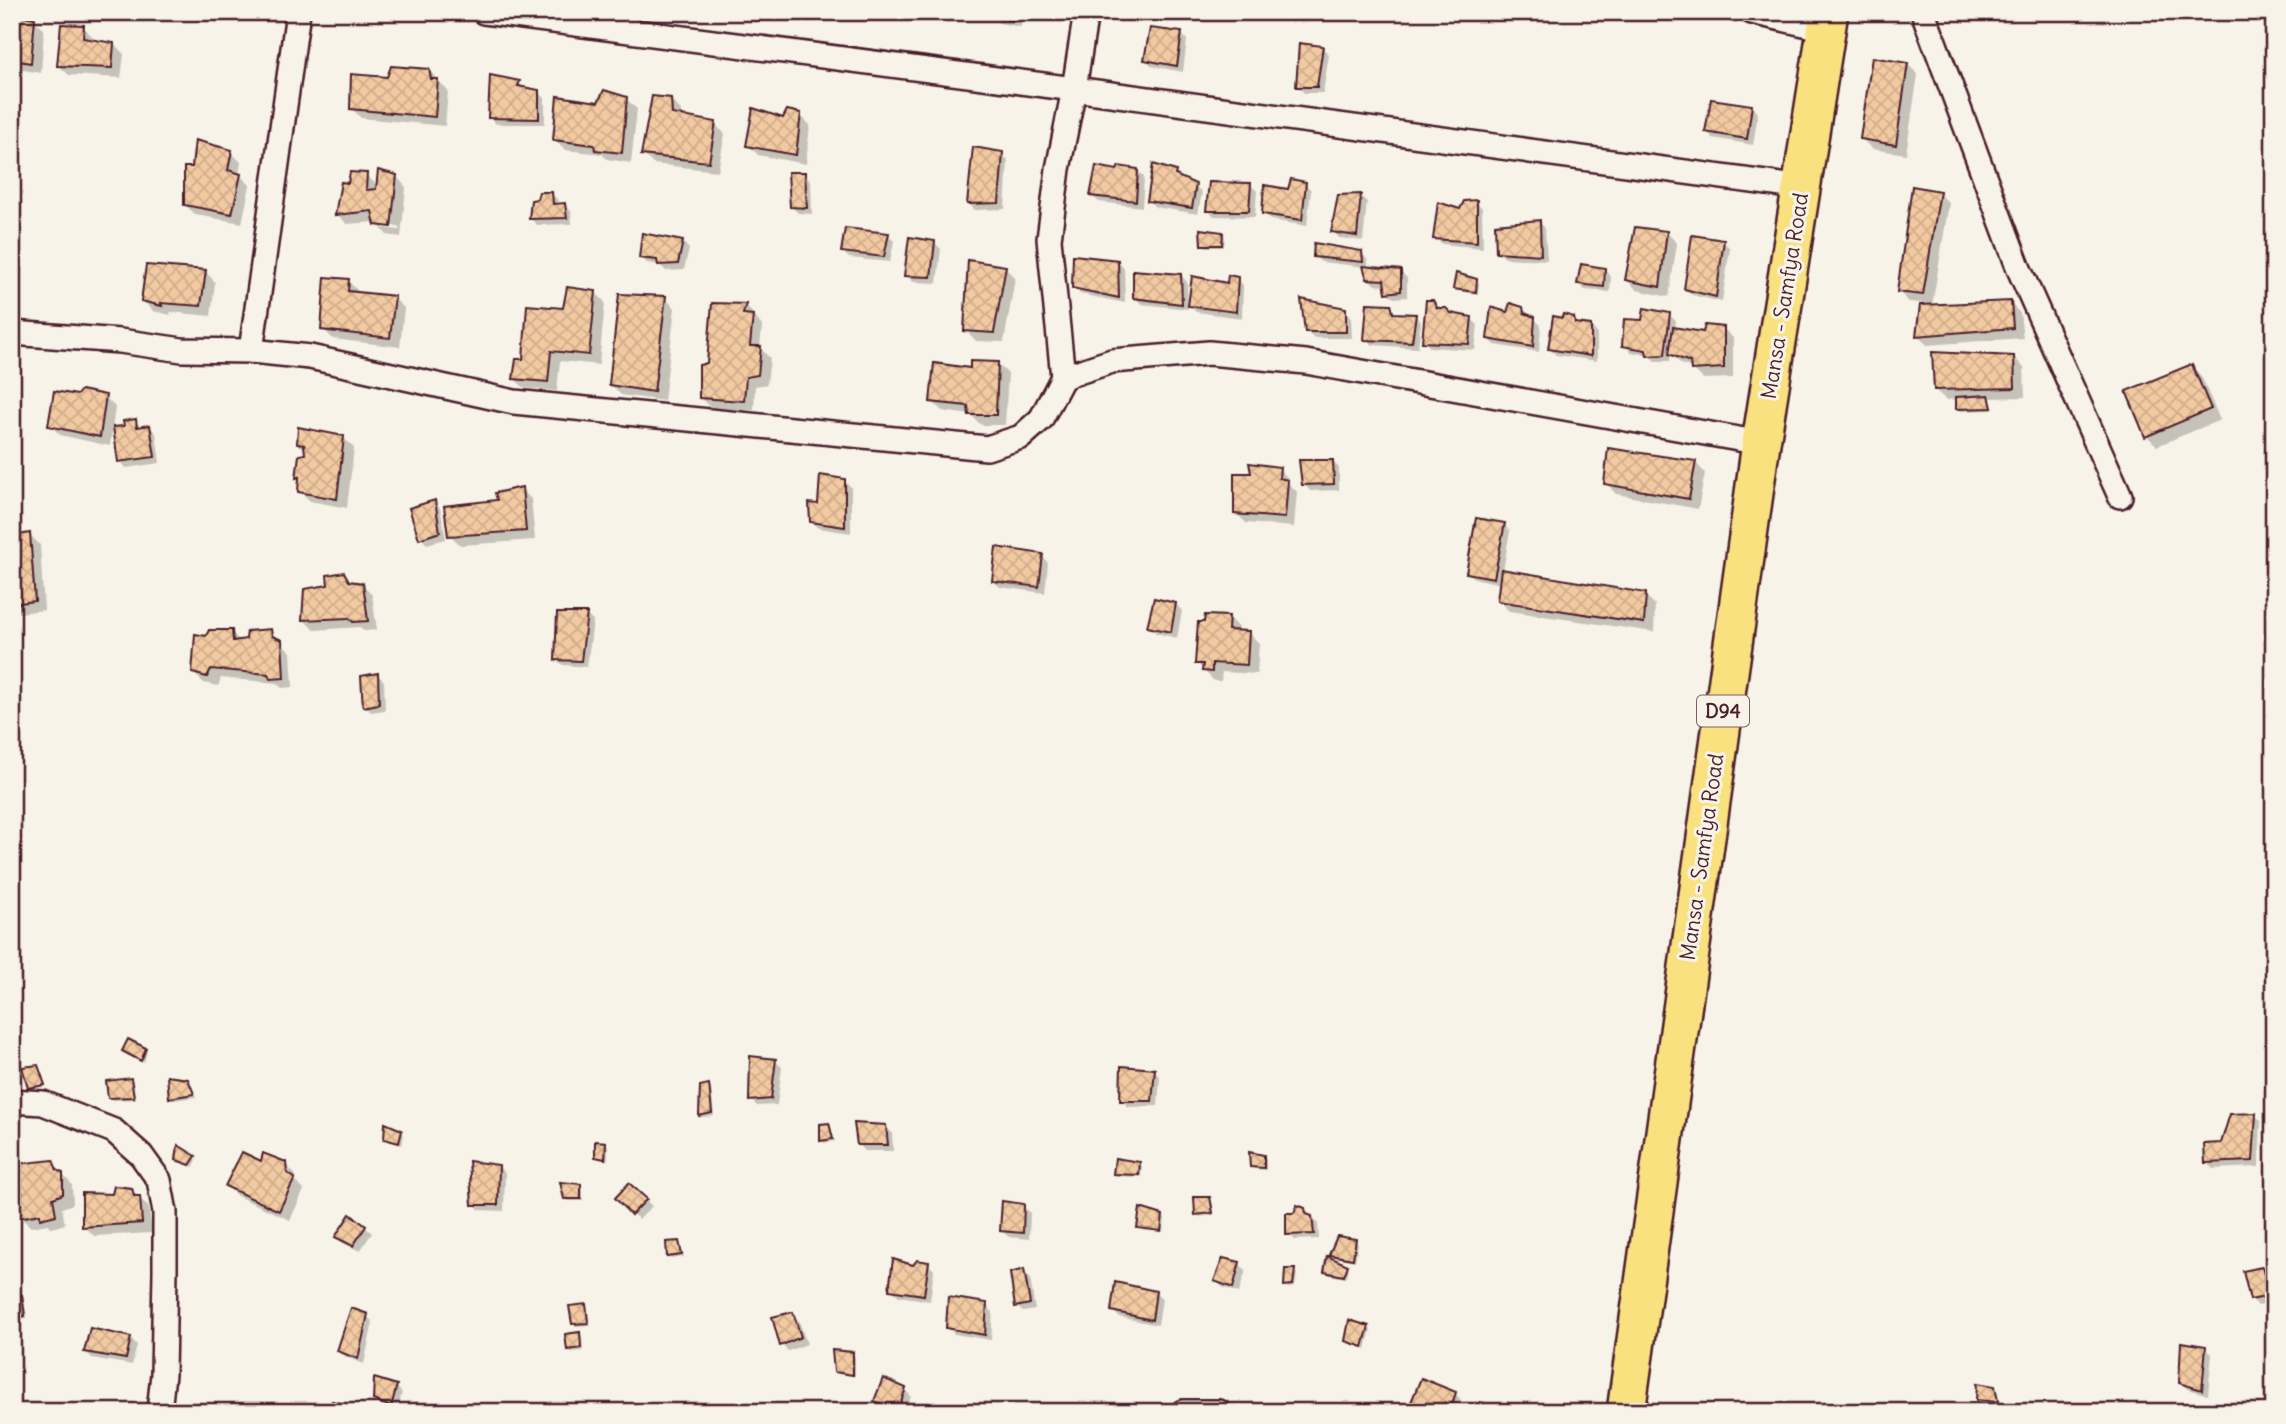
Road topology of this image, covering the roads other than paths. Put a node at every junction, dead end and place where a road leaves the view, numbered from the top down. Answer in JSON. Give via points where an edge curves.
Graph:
{"nodes":[{"id":1,"x":298,"y":12,"type":"edge"},
{"id":2,"x":484,"y":12,"type":"edge"},
{"id":3,"x":1086,"y":12,"type":"edge"},
{"id":4,"x":1752,"y":12,"type":"edge"},
{"id":5,"x":1923,"y":12,"type":"edge"},
{"id":6,"x":1828,"y":20,"type":"edge"},
{"id":7,"x":1074,"y":89,"type":"junction"},
{"id":8,"x":1802,"y":188,"type":"junction"},
{"id":9,"x":12,"y":333,"type":"edge"},
{"id":10,"x":251,"y":351,"type":"junction"},
{"id":11,"x":1063,"y":377,"type":"junction"},
{"id":12,"x":1761,"y":443,"type":"junction"},
{"id":13,"x":2120,"y":496,"type":"dead end"},
{"id":14,"x":12,"y":1101,"type":"edge"},
{"id":15,"x":159,"y":1412,"type":"edge"},
{"id":16,"x":1183,"y":1412,"type":"edge"},
{"id":17,"x":1219,"y":1412,"type":"edge"},
{"id":18,"x":1626,"y":1412,"type":"edge"}],
"edges":[{"from":1,"to":10,"type":"street"},
{"from":2,"to":7,"type":"street"},
{"from":3,"to":7,"type":"street"},
{"from":4,"to":6,"type":"street"},
{"from":5,"to":13,"type":"street","via":[[2018,269]]},
{"from":6,"to":8,"type":"main road","name":"Mansa - Samfya Road","number":"D94"},
{"from":7,"to":8,"type":"street"},
{"from":7,"to":11,"type":"street","via":[[1049,239]]},
{"from":8,"to":12,"type":"main road","name":"Mansa - Samfya Road","number":"D94"},
{"from":9,"to":10,"type":"street","via":[[182,350]]},
{"from":10,"to":11,"type":"street","via":[[310,356],[513,402],[987,448],[1021,437],[1041,419]]},
{"from":11,"to":12,"type":"street","via":[[1112,361],[1223,354],[1306,362]]},
{"from":12,"to":18,"type":"main road","name":"Mansa - Samfya Road","number":"D94"},
{"from":14,"to":15,"type":"street","via":[[43,1103],[114,1131],[141,1154],[159,1180],[165,1212]]},
{"from":16,"to":17,"type":"street"}]}
